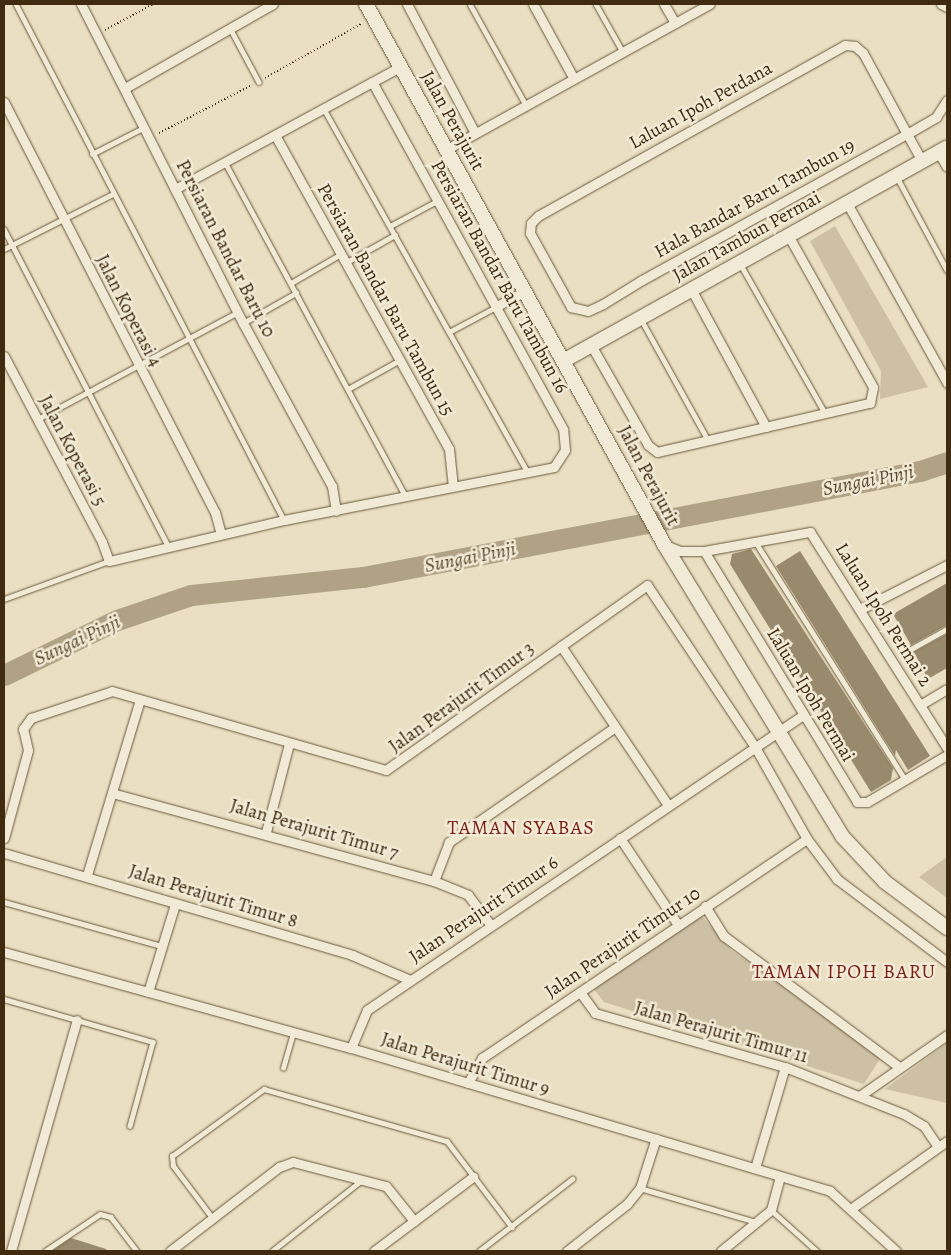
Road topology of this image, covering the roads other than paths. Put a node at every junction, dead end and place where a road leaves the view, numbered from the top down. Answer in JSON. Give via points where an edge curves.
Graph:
{"nodes":[{"id":1,"x":16,"y":4,"type":"edge"},
{"id":2,"x":81,"y":4,"type":"edge"},
{"id":3,"x":273,"y":4,"type":"edge"},
{"id":4,"x":366,"y":4,"type":"edge"},
{"id":5,"x":470,"y":4,"type":"edge"},
{"id":6,"x":533,"y":4,"type":"edge"},
{"id":7,"x":596,"y":4,"type":"edge"},
{"id":8,"x":664,"y":4,"type":"edge"},
{"id":9,"x":710,"y":4,"type":"edge"},
{"id":10,"x":941,"y":4,"type":"edge"},
{"id":11,"x":411,"y":5,"type":"edge"},
{"id":12,"x":947,"y":7,"type":"edge"},
{"id":13,"x":675,"y":23,"type":"junction"},
{"id":14,"x":230,"y":28,"type":"junction"},
{"id":15,"x":623,"y":52,"type":"junction"},
{"id":16,"x":400,"y":67,"type":"junction"},
{"id":17,"x":574,"y":79,"type":"junction"},
{"id":18,"x":259,"y":82,"type":"dead end"},
{"id":19,"x":372,"y":82,"type":"junction"},
{"id":20,"x":125,"y":88,"type":"junction"},
{"id":21,"x":947,"y":100,"type":"edge"},
{"id":22,"x":4,"y":102,"type":"edge"},
{"id":23,"x":526,"y":105,"type":"junction"},
{"id":24,"x":324,"y":108,"type":"junction"},
{"id":25,"x":145,"y":127,"type":"junction"},
{"id":26,"x":475,"y":133,"type":"junction"},
{"id":27,"x":907,"y":134,"type":"junction"},
{"id":28,"x":275,"y":135,"type":"junction"},
{"id":29,"x":447,"y":149,"type":"junction"},
{"id":30,"x":943,"y":149,"type":"edge"},
{"id":31,"x":92,"y":154,"type":"junction"},
{"id":32,"x":922,"y":161,"type":"junction"},
{"id":33,"x":225,"y":162,"type":"junction"},
{"id":34,"x":947,"y":167,"type":"edge"},
{"id":35,"x":896,"y":175,"type":"junction"},
{"id":36,"x":175,"y":189,"type":"junction"},
{"id":37,"x":113,"y":194,"type":"junction"},
{"id":38,"x":438,"y":200,"type":"junction"},
{"id":39,"x":847,"y":202,"type":"junction"},
{"id":40,"x":64,"y":220,"type":"junction"},
{"id":41,"x":390,"y":226,"type":"junction"},
{"id":42,"x":4,"y":229,"type":"edge"},
{"id":43,"x":395,"y":235,"type":"junction"},
{"id":44,"x":788,"y":235,"type":"junction"},
{"id":45,"x":12,"y":245,"type":"junction"},
{"id":46,"x":4,"y":249,"type":"edge"},
{"id":47,"x":345,"y":258,"type":"junction"},
{"id":48,"x":739,"y":262,"type":"junction"},
{"id":49,"x":947,"y":270,"type":"edge"},
{"id":50,"x":291,"y":283,"type":"junction"},
{"id":51,"x":691,"y":289,"type":"junction"},
{"id":52,"x":525,"y":291,"type":"junction"},
{"id":53,"x":296,"y":293,"type":"junction"},
{"id":54,"x":497,"y":306,"type":"junction"},
{"id":55,"x":571,"y":307,"type":"joint"},
{"id":56,"x":238,"y":312,"type":"junction"},
{"id":57,"x":641,"y":317,"type":"junction"},
{"id":58,"x":243,"y":323,"type":"junction"},
{"id":59,"x":449,"y":332,"type":"junction"},
{"id":60,"x":189,"y":340,"type":"junction"},
{"id":61,"x":591,"y":345,"type":"junction"},
{"id":62,"x":4,"y":356,"type":"edge"},
{"id":63,"x":400,"y":360,"type":"junction"},
{"id":64,"x":565,"y":360,"type":"junction"},
{"id":65,"x":138,"y":367,"type":"junction"},
{"id":66,"x":947,"y":383,"type":"edge"},
{"id":67,"x":348,"y":389,"type":"junction"},
{"id":68,"x":89,"y":393,"type":"junction"},
{"id":69,"x":826,"y":414,"type":"junction"},
{"id":70,"x":36,"y":420,"type":"junction"},
{"id":71,"x":766,"y":427,"type":"junction"},
{"id":72,"x":708,"y":440,"type":"junction"},
{"id":73,"x":529,"y":474,"type":"junction"},
{"id":74,"x":454,"y":486,"type":"junction"},
{"id":75,"x":406,"y":497,"type":"junction"},
{"id":76,"x":336,"y":510,"type":"junction"},
{"id":77,"x":284,"y":520,"type":"junction"},
{"id":78,"x":221,"y":534,"type":"junction"},
{"id":79,"x":755,"y":541,"type":"junction"},
{"id":80,"x":664,"y":544,"type":"junction"},
{"id":81,"x":168,"y":546,"type":"junction"},
{"id":82,"x":704,"y":551,"type":"junction"},
{"id":83,"x":108,"y":561,"type":"junction"},
{"id":84,"x":947,"y":565,"type":"edge"},
{"id":85,"x":4,"y":599,"type":"edge"},
{"id":86,"x":861,"y":610,"type":"junction"},
{"id":87,"x":947,"y":629,"type":"edge"},
{"id":88,"x":561,"y":646,"type":"junction"},
{"id":89,"x":911,"y":649,"type":"dead end"},
{"id":90,"x":947,"y":689,"type":"edge"},
{"id":91,"x":140,"y":700,"type":"junction"},
{"id":92,"x":920,"y":705,"type":"junction"},
{"id":93,"x":803,"y":715,"type":"junction"},
{"id":94,"x":615,"y":727,"type":"junction"},
{"id":95,"x":779,"y":731,"type":"junction"},
{"id":96,"x":289,"y":744,"type":"junction"},
{"id":97,"x":755,"y":748,"type":"junction"},
{"id":98,"x":947,"y":748,"type":"edge"},
{"id":99,"x":947,"y":755,"type":"edge"},
{"id":100,"x":905,"y":779,"type":"junction"},
{"id":101,"x":112,"y":793,"type":"junction"},
{"id":102,"x":668,"y":805,"type":"junction"},
{"id":103,"x":266,"y":832,"type":"junction"},
{"id":104,"x":4,"y":838,"type":"edge"},
{"id":105,"x":620,"y":838,"type":"junction"},
{"id":106,"x":807,"y":840,"type":"junction"},
{"id":107,"x":4,"y":853,"type":"edge"},
{"id":108,"x":87,"y":875,"type":"junction"},
{"id":109,"x":434,"y":881,"type":"junction"},
{"id":110,"x":4,"y":902,"type":"edge"},
{"id":111,"x":175,"y":904,"type":"junction"},
{"id":112,"x":705,"y":906,"type":"junction"},
{"id":113,"x":490,"y":924,"type":"junction"},
{"id":114,"x":678,"y":925,"type":"junction"},
{"id":115,"x":947,"y":928,"type":"edge"},
{"id":116,"x":162,"y":946,"type":"junction"},
{"id":117,"x":4,"y":952,"type":"edge"},
{"id":118,"x":947,"y":962,"type":"edge"},
{"id":119,"x":410,"y":980,"type":"junction"},
{"id":120,"x":148,"y":992,"type":"junction"},
{"id":121,"x":580,"y":992,"type":"junction"},
{"id":122,"x":4,"y":999,"type":"edge"},
{"id":123,"x":77,"y":1020,"type":"junction"},
{"id":124,"x":293,"y":1032,"type":"junction"},
{"id":125,"x":947,"y":1035,"type":"edge"},
{"id":126,"x":351,"y":1048,"type":"junction"},
{"id":127,"x":785,"y":1067,"type":"junction"},
{"id":128,"x":899,"y":1067,"type":"junction"},
{"id":129,"x":283,"y":1068,"type":"dead end"},
{"id":130,"x":468,"y":1083,"type":"junction"},
{"id":131,"x":861,"y":1095,"type":"junction"},
{"id":132,"x":130,"y":1126,"type":"dead end"},
{"id":133,"x":656,"y":1138,"type":"junction"},
{"id":134,"x":947,"y":1141,"type":"edge"},
{"id":135,"x":938,"y":1148,"type":"junction"},
{"id":136,"x":755,"y":1168,"type":"junction"},
{"id":137,"x":473,"y":1177,"type":"junction"},
{"id":138,"x":780,"y":1177,"type":"junction"},
{"id":139,"x":572,"y":1179,"type":"dead end"},
{"id":140,"x":364,"y":1180,"type":"junction"},
{"id":141,"x":640,"y":1188,"type":"junction"},
{"id":142,"x":852,"y":1208,"type":"junction"},
{"id":143,"x":771,"y":1210,"type":"junction"},
{"id":144,"x":212,"y":1218,"type":"junction"},
{"id":145,"x":414,"y":1221,"type":"junction"},
{"id":146,"x":758,"y":1223,"type":"junction"},
{"id":147,"x":512,"y":1227,"type":"junction"},
{"id":148,"x":733,"y":1248,"type":"edge"},
{"id":149,"x":11,"y":1251,"type":"edge"},
{"id":150,"x":45,"y":1251,"type":"edge"},
{"id":151,"x":137,"y":1251,"type":"edge"},
{"id":152,"x":170,"y":1251,"type":"edge"},
{"id":153,"x":272,"y":1251,"type":"edge"},
{"id":154,"x":374,"y":1251,"type":"edge"},
{"id":155,"x":480,"y":1251,"type":"edge"},
{"id":156,"x":566,"y":1251,"type":"edge"},
{"id":157,"x":721,"y":1251,"type":"edge"},
{"id":158,"x":817,"y":1251,"type":"edge"},
{"id":159,"x":896,"y":1251,"type":"edge"}],
"edges":[{"from":1,"to":31,"type":"lane"},
{"from":2,"to":20,"type":"street","name":"Persiaran Bandar Baru 10"},
{"from":3,"to":14,"type":"street"},
{"from":4,"to":16,"type":"street","name":"Jalan Perajurit"},
{"from":5,"to":23,"type":"lane"},
{"from":6,"to":17,"type":"street"},
{"from":7,"to":15,"type":"lane"},
{"from":8,"to":13,"type":"street"},
{"from":9,"to":13,"type":"street"},
{"from":10,"to":12,"type":"street"},
{"from":11,"to":26,"type":"street"},
{"from":13,"to":15,"type":"street"},
{"from":14,"to":18,"type":"lane"},
{"from":14,"to":20,"type":"street"},
{"from":15,"to":17,"type":"street"},
{"from":16,"to":19,"type":"street"},
{"from":16,"to":29,"type":"street","name":"Jalan Perajurit"},
{"from":17,"to":23,"type":"street"},
{"from":19,"to":24,"type":"street"},
{"from":19,"to":38,"type":"street","name":"Persiaran Bandar Baru Tambun 16"},
{"from":20,"to":25,"type":"street","name":"Persiaran Bandar Baru 10"},
{"from":21,"to":27,"type":"street","name":"Hala Bandar Baru Tambun 19","via":[[938,116]]},
{"from":22,"to":40,"type":"street","name":"Jalan Koperasi 4"},
{"from":23,"to":26,"type":"street"},
{"from":24,"to":28,"type":"street"},
{"from":24,"to":41,"type":"lane"},
{"from":25,"to":31,"type":"lane"},
{"from":25,"to":36,"type":"street","name":"Persiaran Bandar Baru 10"},
{"from":26,"to":29,"type":"street"},
{"from":27,"to":32,"type":"street","name":"Laluan Ipoh Perdana"},
{"from":27,"to":55,"type":"street","name":"Hala Bandar Baru Tambun 19","via":[[603,304],[588,311]]},
{"from":27,"to":55,"type":"street","name":"Laluan Ipoh Perdana","via":[[863,53],[850,44],[841,46],[534,219],[530,228],[532,238]]},
{"from":28,"to":33,"type":"street"},
{"from":28,"to":47,"type":"street","name":"Persiaran Bandar Baru Tambun 15"},
{"from":29,"to":52,"type":"street","name":"Jalan Perajurit"},
{"from":30,"to":32,"type":"street","name":"Jalan Tambun Permai"},
{"from":30,"to":34,"type":"street"},
{"from":31,"to":37,"type":"lane"},
{"from":32,"to":35,"type":"street","name":"Jalan Tambun Permai"},
{"from":33,"to":36,"type":"street"},
{"from":33,"to":50,"type":"lane"},
{"from":35,"to":39,"type":"street","name":"Jalan Tambun Permai"},
{"from":35,"to":49,"type":"lane"},
{"from":36,"to":56,"type":"street","name":"Persiaran Bandar Baru 10"},
{"from":37,"to":40,"type":"lane"},
{"from":37,"to":60,"type":"lane"},
{"from":38,"to":41,"type":"lane"},
{"from":38,"to":54,"type":"street","name":"Persiaran Bandar Baru Tambun 16"},
{"from":39,"to":44,"type":"street","name":"Jalan Tambun Permai"},
{"from":39,"to":66,"type":"street"},
{"from":40,"to":45,"type":"lane"},
{"from":40,"to":65,"type":"street","name":"Jalan Koperasi 4"},
{"from":41,"to":43,"type":"lane"},
{"from":42,"to":45,"type":"lane"},
{"from":43,"to":47,"type":"lane"},
{"from":43,"to":59,"type":"lane"},
{"from":44,"to":48,"type":"street","name":"Jalan Tambun Permai"},
{"from":44,"to":69,"type":"street","via":[[875,392],[865,405]]},
{"from":45,"to":46,"type":"lane"},
{"from":45,"to":68,"type":"lane"},
{"from":47,"to":50,"type":"lane"},
{"from":47,"to":63,"type":"street","name":"Persiaran Bandar Baru Tambun 15"},
{"from":48,"to":51,"type":"street","name":"Jalan Tambun Permai"},
{"from":48,"to":69,"type":"lane"},
{"from":50,"to":53,"type":"lane"},
{"from":51,"to":57,"type":"street","name":"Jalan Tambun Permai"},
{"from":51,"to":71,"type":"street"},
{"from":52,"to":54,"type":"street"},
{"from":52,"to":64,"type":"street","name":"Jalan Perajurit"},
{"from":53,"to":58,"type":"lane"},
{"from":53,"to":67,"type":"lane"},
{"from":54,"to":59,"type":"lane"},
{"from":54,"to":73,"type":"street","name":"Persiaran Bandar Baru Tambun 16","via":[[566,439],[561,459],[554,466]]},
{"from":56,"to":58,"type":"street","name":"Persiaran Bandar Baru 10"},
{"from":56,"to":60,"type":"lane"},
{"from":57,"to":61,"type":"street","name":"Jalan Tambun Permai"},
{"from":57,"to":72,"type":"lane"},
{"from":58,"to":76,"type":"street","name":"Persiaran Bandar Baru 10","via":[[332,486]]},
{"from":59,"to":73,"type":"lane"},
{"from":60,"to":65,"type":"lane"},
{"from":60,"to":77,"type":"lane"},
{"from":61,"to":64,"type":"street","name":"Jalan Tambun Permai"},
{"from":61,"to":72,"type":"street","via":[[650,448],[662,451]]},
{"from":62,"to":70,"type":"street","name":"Jalan Koperasi 5"},
{"from":63,"to":67,"type":"lane"},
{"from":63,"to":74,"type":"street","name":"Persiaran Bandar Baru Tambun 15","via":[[449,449]]},
{"from":64,"to":80,"type":"street","name":"Jalan Perajurit"},
{"from":65,"to":68,"type":"lane"},
{"from":65,"to":78,"type":"street","name":"Jalan Koperasi 4","via":[[215,512]]},
{"from":67,"to":75,"type":"lane"},
{"from":68,"to":70,"type":"lane"},
{"from":68,"to":81,"type":"lane"},
{"from":69,"to":71,"type":"street"},
{"from":70,"to":83,"type":"street","name":"Jalan Koperasi 5","via":[[102,542]]},
{"from":71,"to":72,"type":"street"},
{"from":73,"to":74,"type":"street"},
{"from":74,"to":75,"type":"street"},
{"from":75,"to":76,"type":"street"},
{"from":76,"to":77,"type":"street"},
{"from":77,"to":78,"type":"street"},
{"from":78,"to":81,"type":"street"},
{"from":79,"to":82,"type":"street"},
{"from":79,"to":86,"type":"street","name":"Laluan Ipoh Permai 2","via":[[803,530],[812,534]]},
{"from":79,"to":100,"type":"lane"},
{"from":80,"to":82,"type":"street","via":[[680,551]]},
{"from":80,"to":95,"type":"street","name":"Jalan Perajurit"},
{"from":81,"to":83,"type":"street"},
{"from":82,"to":93,"type":"street","name":"Laluan Ipoh Permai"},
{"from":83,"to":85,"type":"lane"},
{"from":84,"to":86,"type":"street"},
{"from":86,"to":92,"type":"street","name":"Laluan Ipoh Permai 2"},
{"from":87,"to":89,"type":"lane"},
{"from":88,"to":94,"type":"street"},
{"from":88,"to":96,"type":"street","name":"Jalan Perajurit Timur 3","via":[[390,769],[380,770]]},
{"from":88,"to":97,"type":"street","name":"Jalan Perajurit Timur 3","via":[[640,587],[653,589]]},
{"from":90,"to":92,"type":"street"},
{"from":91,"to":96,"type":"street","name":"Jalan Perajurit Timur 3"},
{"from":91,"to":101,"type":"street"},
{"from":91,"to":104,"type":"street","name":"Jalan Perajurit Timur 3","via":[[112,690],[27,720],[23,729],[28,750]]},
{"from":92,"to":98,"type":"street","name":"Laluan Ipoh Permai 2"},
{"from":93,"to":95,"type":"street","name":"Jalan Perajurit Timur 6"},
{"from":93,"to":100,"type":"street","name":"Laluan Ipoh Permai","via":[[857,802],[867,802]]},
{"from":94,"to":102,"type":"street"},
{"from":94,"to":109,"type":"street","via":[[450,842]]},
{"from":95,"to":97,"type":"street","name":"Jalan Perajurit Timur 6"},
{"from":95,"to":115,"type":"street","name":"Jalan Perajurit","via":[[842,836],[861,859]]},
{"from":96,"to":103,"type":"street"},
{"from":97,"to":102,"type":"street","name":"Jalan Perajurit Timur 6"},
{"from":97,"to":106,"type":"street"},
{"from":99,"to":100,"type":"street","name":"Laluan Ipoh Permai"},
{"from":101,"to":103,"type":"street","name":"Jalan Perajurit Timur 7"},
{"from":101,"to":108,"type":"street"},
{"from":102,"to":105,"type":"street","name":"Jalan Perajurit Timur 6"},
{"from":103,"to":109,"type":"street","name":"Jalan Perajurit Timur 7"},
{"from":105,"to":113,"type":"street","name":"Jalan Perajurit Timur 6"},
{"from":105,"to":114,"type":"street"},
{"from":106,"to":112,"type":"street","name":"Jalan Perajurit Timur 10"},
{"from":106,"to":118,"type":"street","via":[[837,879]]},
{"from":107,"to":108,"type":"street","name":"Jalan Perajurit Timur 8"},
{"from":108,"to":111,"type":"street","name":"Jalan Perajurit Timur 8"},
{"from":109,"to":113,"type":"street","name":"Jalan Perajurit Timur 7","via":[[468,895]]},
{"from":110,"to":116,"type":"lane"},
{"from":111,"to":116,"type":"street"},
{"from":111,"to":119,"type":"street","name":"Jalan Perajurit Timur 8","via":[[352,955]]},
{"from":112,"to":114,"type":"street","name":"Jalan Perajurit Timur 10"},
{"from":112,"to":128,"type":"street","via":[[724,936]]},
{"from":113,"to":119,"type":"street","name":"Jalan Perajurit Timur 6"},
{"from":114,"to":121,"type":"street","name":"Jalan Perajurit Timur 10"},
{"from":116,"to":120,"type":"street"},
{"from":117,"to":120,"type":"street","name":"Jalan Perajurit Timur 9"},
{"from":119,"to":126,"type":"street","name":"Jalan Perajurit Timur 6","via":[[365,1012]]},
{"from":120,"to":124,"type":"street","name":"Jalan Perajurit Timur 9"},
{"from":121,"to":127,"type":"street","name":"Jalan Perajurit Timur 11","via":[[595,1013]]},
{"from":121,"to":130,"type":"street","name":"Jalan Perajurit Timur 10","via":[[480,1059]]},
{"from":122,"to":123,"type":"lane"},
{"from":123,"to":132,"type":"lane","via":[[153,1042]]},
{"from":123,"to":149,"type":"street"},
{"from":124,"to":126,"type":"street","name":"Jalan Perajurit Timur 9"},
{"from":124,"to":129,"type":"lane"},
{"from":125,"to":128,"type":"street"},
{"from":126,"to":130,"type":"street","name":"Jalan Perajurit Timur 9"},
{"from":127,"to":131,"type":"street","name":"Jalan Perajurit Timur 11"},
{"from":127,"to":136,"type":"street"},
{"from":128,"to":131,"type":"street"},
{"from":130,"to":133,"type":"street","name":"Jalan Perajurit Timur 9"},
{"from":131,"to":135,"type":"street","name":"Jalan Perajurit Timur 11","via":[[924,1126]]},
{"from":133,"to":136,"type":"street","name":"Jalan Perajurit Timur 9"},
{"from":133,"to":141,"type":"street"},
{"from":134,"to":135,"type":"street"},
{"from":135,"to":142,"type":"street"},
{"from":136,"to":138,"type":"street","name":"Jalan Perajurit Timur 9"},
{"from":137,"to":144,"type":"lane","via":[[447,1141],[261,1089],[171,1159]]},
{"from":137,"to":145,"type":"street"},
{"from":137,"to":147,"type":"lane"},
{"from":138,"to":142,"type":"street","name":"Jalan Perajurit Timur 9","via":[[830,1191]]},
{"from":138,"to":143,"type":"street"},
{"from":139,"to":147,"type":"lane"},
{"from":140,"to":144,"type":"street","via":[[302,1162],[288,1162]]},
{"from":140,"to":145,"type":"street","via":[[390,1188]]},
{"from":140,"to":153,"type":"lane"},
{"from":141,"to":146,"type":"lane"},
{"from":141,"to":156,"type":"street","via":[[627,1204]]},
{"from":142,"to":159,"type":"street","name":"Jalan Perajurit Timur 9"},
{"from":143,"to":146,"type":"street"},
{"from":143,"to":158,"type":"lane"},
{"from":144,"to":152,"type":"street"},
{"from":145,"to":154,"type":"street"},
{"from":146,"to":148,"type":"street"},
{"from":147,"to":155,"type":"lane"},
{"from":148,"to":157,"type":"street"},
{"from":150,"to":151,"type":"lane","via":[[100,1214],[111,1217]]}]}
